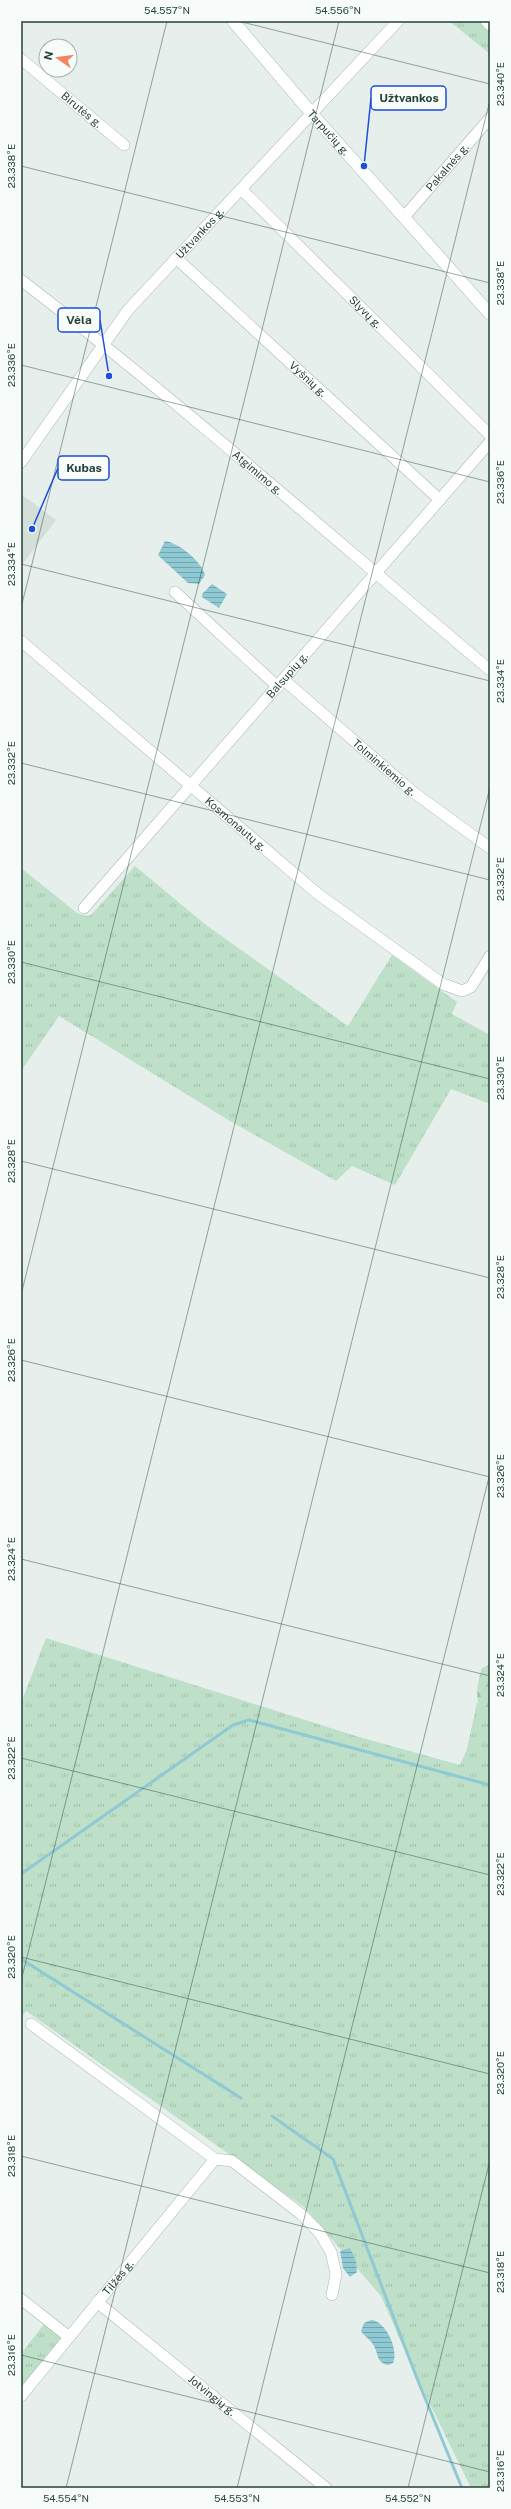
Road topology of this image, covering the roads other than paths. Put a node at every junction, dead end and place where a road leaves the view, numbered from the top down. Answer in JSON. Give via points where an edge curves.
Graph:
{"nodes":[{"id":1,"x":233,"y":21,"type":"edge"},
{"id":2,"x":398,"y":21,"type":"edge"},
{"id":3,"x":486,"y":21,"type":"edge"},
{"id":4,"x":490,"y":25,"type":"edge"},
{"id":5,"x":21,"y":59,"type":"edge"},
{"id":6,"x":312,"y":114,"type":"junction"},
{"id":7,"x":490,"y":118,"type":"edge"},
{"id":8,"x":124,"y":145,"type":"dead end"},
{"id":9,"x":241,"y":189,"type":"junction"},
{"id":10,"x":404,"y":217,"type":"junction"},
{"id":11,"x":176,"y":258,"type":"junction"},
{"id":12,"x":21,"y":280,"type":"edge"},
{"id":13,"x":490,"y":314,"type":"edge"},
{"id":14,"x":104,"y":344,"type":"junction"},
{"id":15,"x":490,"y":435,"type":"edge"},
{"id":16,"x":490,"y":442,"type":"edge"},
{"id":17,"x":21,"y":461,"type":"edge"},
{"id":18,"x":440,"y":500,"type":"junction"},
{"id":19,"x":376,"y":574,"type":"junction"},
{"id":20,"x":175,"y":592,"type":"dead end"},
{"id":21,"x":21,"y":642,"type":"edge"},
{"id":22,"x":490,"y":670,"type":"edge"},
{"id":23,"x":281,"y":683,"type":"junction"},
{"id":24,"x":191,"y":787,"type":"junction"},
{"id":25,"x":490,"y":848,"type":"edge"},
{"id":26,"x":84,"y":908,"type":"dead end"},
{"id":27,"x":490,"y":956,"type":"edge"},
{"id":28,"x":31,"y":2024,"type":"dead end"},
{"id":29,"x":215,"y":2159,"type":"junction"},
{"id":30,"x":332,"y":2295,"type":"dead end"},
{"id":31,"x":21,"y":2299,"type":"edge"},
{"id":32,"x":98,"y":2302,"type":"junction"},
{"id":33,"x":69,"y":2337,"type":"junction"},
{"id":34,"x":21,"y":2396,"type":"edge"},
{"id":35,"x":313,"y":2484,"type":"edge"},
{"id":36,"x":326,"y":2488,"type":"edge"}],
"edges":[{"from":1,"to":6,"type":"main road","name":"Tarpučių g."},
{"from":2,"to":6,"type":"street","name":"Užtvankos g."},
{"from":3,"to":4,"type":"street"},
{"from":5,"to":8,"type":"street","name":"Birutės g."},
{"from":6,"to":9,"type":"street","name":"Užtvankos g."},
{"from":6,"to":10,"type":"main road","name":"Tarpučių g."},
{"from":7,"to":10,"type":"street","name":"Pakalnės g."},
{"from":9,"to":11,"type":"street","name":"Užtvankos g."},
{"from":9,"to":15,"type":"street","name":"Slyvų g."},
{"from":10,"to":13,"type":"main road","name":"Tarpučių g."},
{"from":11,"to":14,"type":"street","name":"Užtvankos g.","via":[[128,310]]},
{"from":11,"to":18,"type":"street","name":"Vyšnių g."},
{"from":12,"to":14,"type":"street","name":"Atgimimo g."},
{"from":14,"to":17,"type":"street","name":"Užtvankos g."},
{"from":14,"to":19,"type":"street","name":"Atgimimo g.","via":[[220,439]]},
{"from":16,"to":18,"type":"street","name":"Balsupių g."},
{"from":18,"to":19,"type":"street","name":"Balsupių g."},
{"from":19,"to":22,"type":"street","name":"Atgimimo g."},
{"from":19,"to":23,"type":"street","name":"Balsupių g."},
{"from":20,"to":23,"type":"street","name":"Tolminkiemio g."},
{"from":21,"to":24,"type":"street","name":"Kosmonautų g."},
{"from":23,"to":24,"type":"street","name":"Balsupių g."},
{"from":23,"to":25,"type":"street","name":"Tolminkiemio g.","via":[[413,792]]},
{"from":24,"to":26,"type":"street","name":"Balsupių g."},
{"from":24,"to":27,"type":"street","name":"Kosmonautų g.","via":[[318,894],[443,984],[462,991],[471,987]]},
{"from":28,"to":29,"type":"street"},
{"from":29,"to":30,"type":"street","via":[[232,2162],[301,2214],[319,2232],[330,2252],[336,2274]]},
{"from":29,"to":32,"type":"street","name":"Tilžės g."},
{"from":31,"to":33,"type":"street"},
{"from":32,"to":33,"type":"street","name":"Tilžės g."},
{"from":32,"to":35,"type":"street","name":"Jotvingių g."},
{"from":33,"to":34,"type":"street","name":"Tilžės g."},
{"from":35,"to":36,"type":"street","name":"Jotvingių g."}]}
